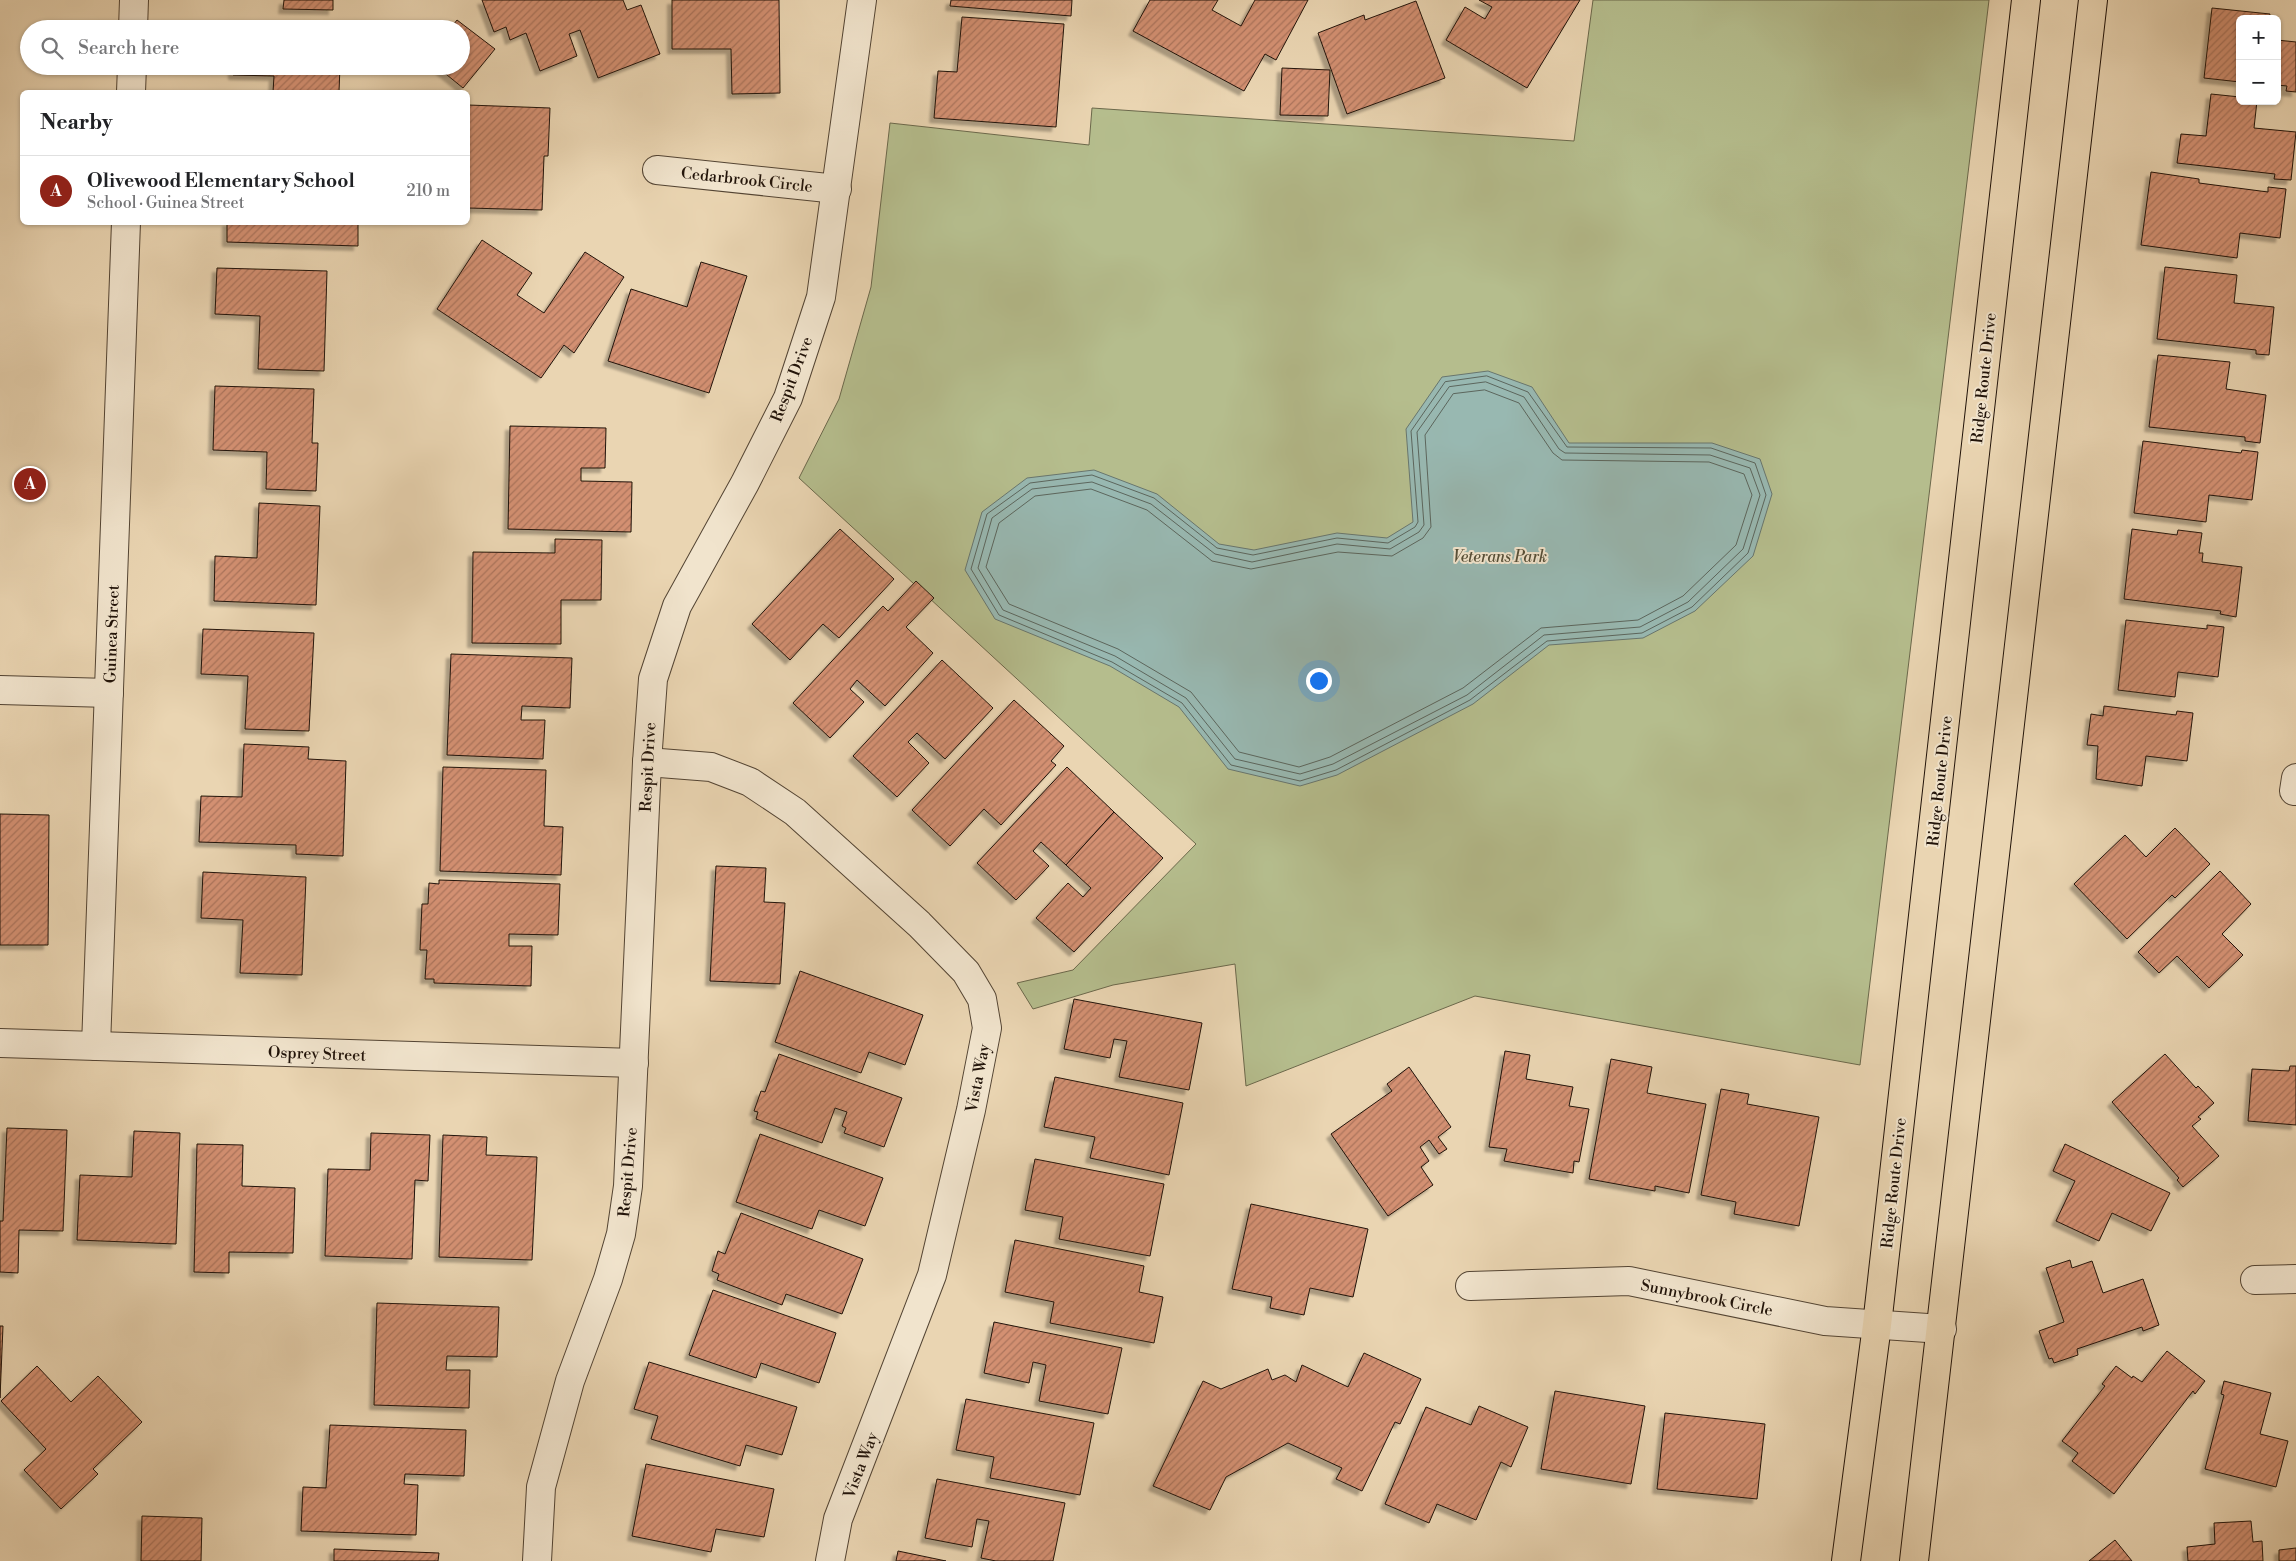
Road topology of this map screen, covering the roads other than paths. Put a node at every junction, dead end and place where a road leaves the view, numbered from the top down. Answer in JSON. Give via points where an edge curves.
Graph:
{"nodes":[{"id":1,"x":134,"y":0,"type":"edge"},
{"id":2,"x":862,"y":0,"type":"edge"},
{"id":3,"x":2026,"y":0,"type":"edge"},
{"id":4,"x":2093,"y":0,"type":"edge"},
{"id":5,"x":133,"y":20,"type":"edge"},
{"id":6,"x":132,"y":75,"type":"edge"},
{"id":7,"x":131,"y":90,"type":"edge"},
{"id":8,"x":657,"y":170,"type":"dead end"},
{"id":9,"x":837,"y":188,"type":"junction"},
{"id":10,"x":126,"y":225,"type":"edge"},
{"id":11,"x":0,"y":690,"type":"edge"},
{"id":12,"x":109,"y":693,"type":"junction"},
{"id":13,"x":647,"y":762,"type":"junction"},
{"id":14,"x":0,"y":1043,"type":"edge"},
{"id":15,"x":96,"y":1046,"type":"junction"},
{"id":16,"x":634,"y":1063,"type":"junction"},
{"id":17,"x":2296,"y":1279,"type":"edge"},
{"id":18,"x":2255,"y":1280,"type":"dead end"},
{"id":19,"x":1470,"y":1286,"type":"dead end"},
{"id":20,"x":1877,"y":1325,"type":"junction"},
{"id":21,"x":1942,"y":1329,"type":"junction"},
{"id":22,"x":536,"y":1561,"type":"edge"},
{"id":23,"x":830,"y":1561,"type":"edge"},
{"id":24,"x":1846,"y":1561,"type":"edge"},
{"id":25,"x":1914,"y":1561,"type":"edge"}],
"edges":[{"from":1,"to":5,"type":"street"},
{"from":2,"to":9,"type":"street","name":"Respit Drive"},
{"from":3,"to":20,"type":"main road","name":"Ridge Route Drive"},
{"from":4,"to":21,"type":"main road"},
{"from":6,"to":7,"type":"street"},
{"from":8,"to":9,"type":"street","name":"Cedarbrook Circle"},
{"from":9,"to":13,"type":"street","name":"Respit Drive","via":[[821,297],[788,398],[745,484],[677,606],[652,679]]},
{"from":10,"to":12,"type":"street","name":"Guinea Street"},
{"from":11,"to":12,"type":"street"},
{"from":12,"to":15,"type":"street","name":"Guinea Street"},
{"from":13,"to":16,"type":"street","name":"Respit Drive"},
{"from":13,"to":23,"type":"street","name":"Vista Way","via":[[711,767],[750,782],[796,812],[966,972],[982,999],[987,1028],[932,1276],[838,1519]]},
{"from":14,"to":15,"type":"street","name":"Osprey Street"},
{"from":15,"to":16,"type":"street","name":"Osprey Street"},
{"from":16,"to":22,"type":"street","name":"Respit Drive","via":[[628,1186],[621,1234],[570,1381],[540,1487]]},
{"from":17,"to":18,"type":"street"},
{"from":19,"to":20,"type":"street","name":"Sunnybrook Circle","via":[[1629,1281],[1825,1321]]},
{"from":20,"to":21,"type":"street","name":"Sunnybrook Circle"},
{"from":20,"to":24,"type":"main road","name":"Ridge Route Drive"},
{"from":21,"to":25,"type":"main road"}]}
